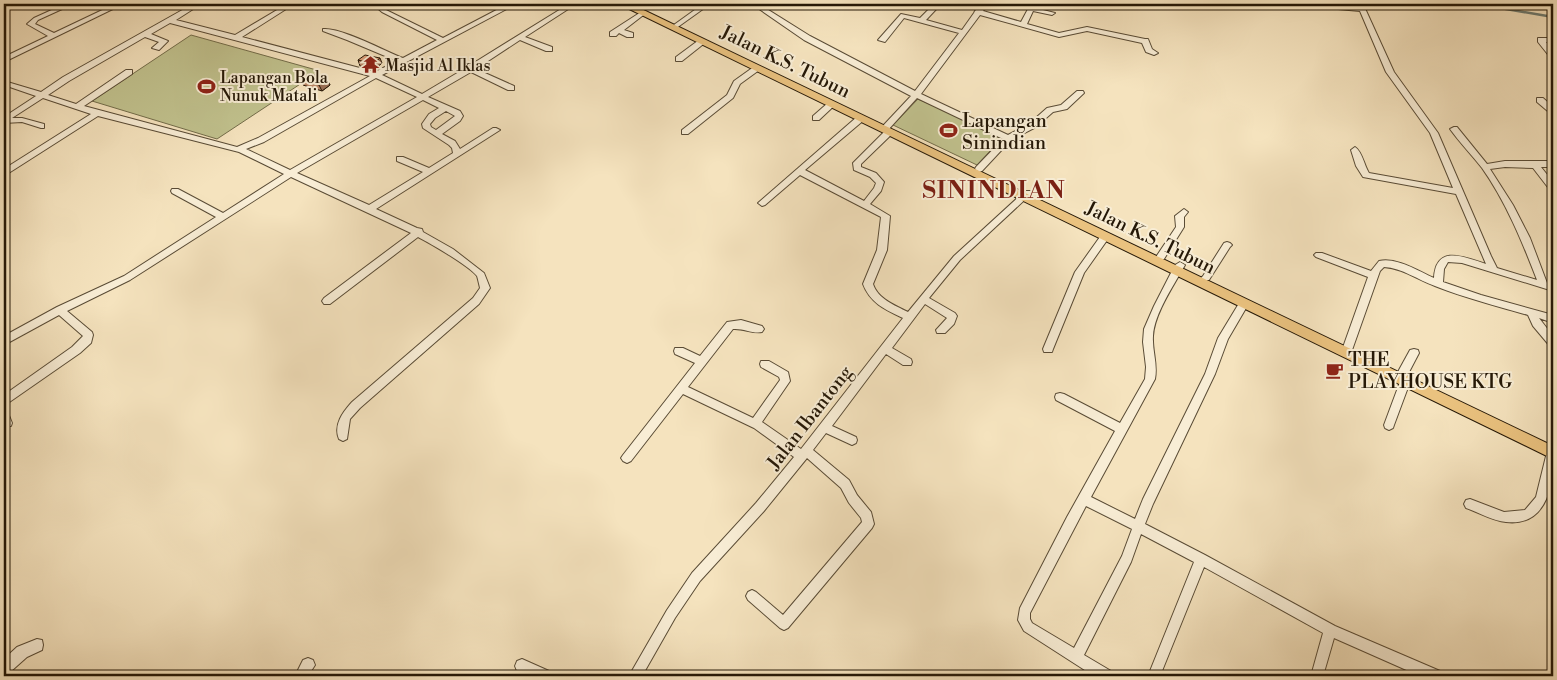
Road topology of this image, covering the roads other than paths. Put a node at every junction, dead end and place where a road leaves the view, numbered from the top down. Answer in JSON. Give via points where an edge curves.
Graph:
{"nodes":[{"id":1,"x":70,"y":4,"type":"edge"},
{"id":2,"x":120,"y":4,"type":"edge"},
{"id":3,"x":198,"y":4,"type":"edge"},
{"id":4,"x":291,"y":4,"type":"edge"},
{"id":5,"x":379,"y":4,"type":"edge"},
{"id":6,"x":513,"y":4,"type":"edge"},
{"id":7,"x":573,"y":4,"type":"edge"},
{"id":8,"x":624,"y":4,"type":"edge"},
{"id":9,"x":636,"y":4,"type":"edge"},
{"id":10,"x":707,"y":4,"type":"edge"},
{"id":11,"x":755,"y":4,"type":"edge"},
{"id":12,"x":938,"y":4,"type":"edge"},
{"id":13,"x":985,"y":4,"type":"edge"},
{"id":14,"x":1334,"y":4,"type":"edge"},
{"id":15,"x":1361,"y":6,"type":"edge"},
{"id":16,"x":977,"y":12,"type":"junction"},
{"id":17,"x":643,"y":13,"type":"junction"},
{"id":18,"x":1052,"y":13,"type":"dead end"},
{"id":19,"x":169,"y":20,"type":"junction"},
{"id":20,"x":922,"y":20,"type":"junction"},
{"id":21,"x":1023,"y":25,"type":"junction"},
{"id":22,"x":676,"y":26,"type":"junction"},
{"id":23,"x":325,"y":30,"type":"dead end"},
{"id":24,"x":962,"y":32,"type":"junction"},
{"id":25,"x":144,"y":34,"type":"junction"},
{"id":26,"x":630,"y":35,"type":"dead end"},
{"id":27,"x":54,"y":36,"type":"junction"},
{"id":28,"x":237,"y":37,"type":"junction"},
{"id":29,"x":521,"y":38,"type":"junction"},
{"id":30,"x":442,"y":40,"type":"junction"},
{"id":31,"x":882,"y":40,"type":"dead end"},
{"id":32,"x":1552,"y":40,"type":"edge"},
{"id":33,"x":702,"y":42,"type":"junction"},
{"id":34,"x":156,"y":48,"type":"dead end"},
{"id":35,"x":549,"y":49,"type":"dead end"},
{"id":36,"x":1154,"y":53,"type":"dead end"},
{"id":37,"x":1553,"y":55,"type":"edge"},
{"id":38,"x":679,"y":59,"type":"dead end"},
{"id":39,"x":4,"y":60,"type":"edge"},
{"id":40,"x":403,"y":61,"type":"junction"},
{"id":41,"x":758,"y":68,"type":"junction"},
{"id":42,"x":471,"y":69,"type":"junction"},
{"id":43,"x":129,"y":72,"type":"dead end"},
{"id":44,"x":376,"y":75,"type":"junction"},
{"id":45,"x":4,"y":83,"type":"edge"},
{"id":46,"x":510,"y":88,"type":"dead end"},
{"id":47,"x":1080,"y":93,"type":"dead end"},
{"id":48,"x":40,"y":95,"type":"junction"},
{"id":49,"x":916,"y":95,"type":"junction"},
{"id":50,"x":423,"y":96,"type":"junction"},
{"id":51,"x":1540,"y":100,"type":"dead end"},
{"id":52,"x":832,"y":104,"type":"junction"},
{"id":53,"x":77,"y":107,"type":"junction"},
{"id":54,"x":446,"y":107,"type":"junction"},
{"id":55,"x":1553,"y":111,"type":"edge"},
{"id":56,"x":97,"y":113,"type":"junction"},
{"id":57,"x":816,"y":118,"type":"dead end"},
{"id":58,"x":861,"y":118,"type":"junction"},
{"id":59,"x":4,"y":120,"type":"edge"},
{"id":60,"x":41,"y":126,"type":"dead end"},
{"id":61,"x":887,"y":129,"type":"junction"},
{"id":62,"x":1454,"y":129,"type":"dead end"},
{"id":63,"x":496,"y":130,"type":"dead end"},
{"id":64,"x":686,"y":132,"type":"dead end"},
{"id":65,"x":436,"y":134,"type":"junction"},
{"id":66,"x":1008,"y":138,"type":"junction"},
{"id":67,"x":241,"y":150,"type":"junction"},
{"id":68,"x":1355,"y":150,"type":"dead end"},
{"id":69,"x":457,"y":154,"type":"junction"},
{"id":70,"x":400,"y":159,"type":"dead end"},
{"id":71,"x":1553,"y":164,"type":"edge"},
{"id":72,"x":1535,"y":165,"type":"junction"},
{"id":73,"x":1485,"y":166,"type":"junction"},
{"id":74,"x":979,"y":169,"type":"junction"},
{"id":75,"x":428,"y":171,"type":"junction"},
{"id":76,"x":800,"y":171,"type":"junction"},
{"id":77,"x":4,"y":174,"type":"edge"},
{"id":78,"x":290,"y":174,"type":"junction"},
{"id":79,"x":1553,"y":188,"type":"edge"},
{"id":80,"x":176,"y":191,"type":"dead end"},
{"id":81,"x":1460,"y":192,"type":"junction"},
{"id":82,"x":1026,"y":194,"type":"junction"},
{"id":83,"x":762,"y":204,"type":"dead end"},
{"id":84,"x":866,"y":205,"type":"junction"},
{"id":85,"x":369,"y":209,"type":"junction"},
{"id":86,"x":1184,"y":212,"type":"dead end"},
{"id":87,"x":224,"y":217,"type":"junction"},
{"id":88,"x":419,"y":232,"type":"junction"},
{"id":89,"x":1105,"y":236,"type":"junction"},
{"id":90,"x":1228,"y":245,"type":"dead end"},
{"id":91,"x":1153,"y":255,"type":"junction"},
{"id":92,"x":1319,"y":256,"type":"dead end"},
{"id":93,"x":1179,"y":268,"type":"junction"},
{"id":94,"x":1494,"y":270,"type":"junction"},
{"id":95,"x":1374,"y":276,"type":"junction"},
{"id":96,"x":1206,"y":278,"type":"junction"},
{"id":97,"x":1438,"y":284,"type":"junction"},
{"id":98,"x":1549,"y":287,"type":"edge"},
{"id":99,"x":923,"y":299,"type":"junction"},
{"id":100,"x":327,"y":301,"type":"dead end"},
{"id":101,"x":1244,"y":303,"type":"junction"},
{"id":102,"x":60,"y":310,"type":"junction"},
{"id":103,"x":1532,"y":313,"type":"junction"},
{"id":104,"x":909,"y":317,"type":"junction"},
{"id":105,"x":1553,"y":319,"type":"edge"},
{"id":106,"x":759,"y":329,"type":"dead end"},
{"id":107,"x":941,"y":330,"type":"dead end"},
{"id":108,"x":4,"y":341,"type":"edge"},
{"id":109,"x":1553,"y":342,"type":"edge"},
{"id":110,"x":884,"y":348,"type":"junction"},
{"id":111,"x":1048,"y":350,"type":"dead end"},
{"id":112,"x":1347,"y":350,"type":"junction"},
{"id":113,"x":679,"y":351,"type":"dead end"},
{"id":114,"x":1414,"y":352,"type":"dead end"},
{"id":115,"x":702,"y":362,"type":"junction"},
{"id":116,"x":907,"y":362,"type":"dead end"},
{"id":117,"x":765,"y":364,"type":"dead end"},
{"id":118,"x":1404,"y":377,"type":"junction"},
{"id":119,"x":682,"y":388,"type":"junction"},
{"id":120,"x":1060,"y":397,"type":"dead end"},
{"id":121,"x":4,"y":400,"type":"edge"},
{"id":122,"x":755,"y":423,"type":"junction"},
{"id":123,"x":1389,"y":426,"type":"dead end"},
{"id":124,"x":824,"y":427,"type":"junction"},
{"id":125,"x":1121,"y":429,"type":"junction"},
{"id":126,"x":343,"y":436,"type":"dead end"},
{"id":127,"x":852,"y":440,"type":"dead end"},
{"id":128,"x":1553,"y":445,"type":"edge"},
{"id":129,"x":804,"y":453,"type":"junction"},
{"id":130,"x":1553,"y":453,"type":"edge"},
{"id":131,"x":627,"y":458,"type":"dead end"},
{"id":132,"x":1084,"y":499,"type":"junction"},
{"id":133,"x":1470,"y":504,"type":"dead end"},
{"id":134,"x":1140,"y":527,"type":"junction"},
{"id":135,"x":1201,"y":559,"type":"junction"},
{"id":136,"x":752,"y":596,"type":"dead end"},
{"id":137,"x":1330,"y":630,"type":"junction"},
{"id":138,"x":37,"y":645,"type":"dead end"},
{"id":139,"x":1076,"y":658,"type":"junction"},
{"id":140,"x":522,"y":666,"type":"dead end"},
{"id":141,"x":4,"y":668,"type":"edge"},
{"id":142,"x":544,"y":676,"type":"edge"},
{"id":143,"x":635,"y":676,"type":"edge"},
{"id":144,"x":1106,"y":676,"type":"edge"},
{"id":145,"x":1154,"y":676,"type":"edge"},
{"id":146,"x":1316,"y":676,"type":"edge"},
{"id":147,"x":1435,"y":676,"type":"edge"}],
"edges":[{"from":1,"to":27,"type":"street","via":[[31,24]]},
{"from":2,"to":27,"type":"street"},
{"from":3,"to":19,"type":"street"},
{"from":4,"to":28,"type":"street"},
{"from":5,"to":30,"type":"street","via":[[384,11]]},
{"from":6,"to":30,"type":"street"},
{"from":7,"to":29,"type":"street"},
{"from":8,"to":17,"type":"highway","name":"Jalan K.S. Tubun"},
{"from":9,"to":22,"type":"highway","name":"Jalan K.S. Tubun"},
{"from":10,"to":22,"type":"street"},
{"from":11,"to":49,"type":"street","via":[[807,38]]},
{"from":12,"to":20,"type":"street"},
{"from":13,"to":16,"type":"street"},
{"from":14,"to":15,"type":"street","via":[[1338,7]]},
{"from":15,"to":81,"type":"street","via":[[1390,72],[1434,133]]},
{"from":16,"to":21,"type":"street"},
{"from":16,"to":24,"type":"street"},
{"from":17,"to":22,"type":"highway","name":"Jalan K.S. Tubun"},
{"from":17,"to":26,"type":"street","via":[[616,32]]},
{"from":18,"to":21,"type":"street","via":[[1031,9]]},
{"from":19,"to":25,"type":"street"},
{"from":19,"to":28,"type":"street"},
{"from":20,"to":24,"type":"street"},
{"from":20,"to":31,"type":"street","via":[[903,15]]},
{"from":21,"to":36,"type":"street","via":[[1059,35],[1087,29],[1130,37],[1144,40]]},
{"from":22,"to":33,"type":"highway","name":"Jalan K.S. Tubun"},
{"from":22,"to":61,"type":"highway","name":"Jalan K.S. Tubun"},
{"from":23,"to":40,"type":"street"},
{"from":24,"to":49,"type":"street"},
{"from":25,"to":34,"type":"street","via":[[164,41]]},
{"from":25,"to":48,"type":"street"},
{"from":27,"to":39,"type":"street"},
{"from":28,"to":44,"type":"street"},
{"from":29,"to":35,"type":"street"},
{"from":29,"to":42,"type":"street"},
{"from":30,"to":40,"type":"street"},
{"from":32,"to":37,"type":"street","via":[[1541,40]]},
{"from":33,"to":38,"type":"street"},
{"from":33,"to":41,"type":"highway","name":"Jalan K.S. Tubun"},
{"from":40,"to":44,"type":"street"},
{"from":41,"to":52,"type":"highway","name":"Jalan K.S. Tubun"},
{"from":41,"to":64,"type":"street","via":[[737,83],[730,96]]},
{"from":42,"to":46,"type":"street"},
{"from":42,"to":50,"type":"street"},
{"from":43,"to":53,"type":"street"},
{"from":44,"to":50,"type":"street"},
{"from":44,"to":67,"type":"street"},
{"from":45,"to":48,"type":"street"},
{"from":47,"to":66,"type":"street","via":[[1064,107],[1050,110]]},
{"from":48,"to":53,"type":"street"},
{"from":48,"to":59,"type":"street"},
{"from":49,"to":61,"type":"street"},
{"from":49,"to":66,"type":"street"},
{"from":50,"to":54,"type":"street"},
{"from":50,"to":78,"type":"street"},
{"from":51,"to":55,"type":"street"},
{"from":52,"to":57,"type":"street"},
{"from":52,"to":58,"type":"highway","name":"Jalan K.S. Tubun"},
{"from":53,"to":56,"type":"street"},
{"from":54,"to":65,"type":"street","via":[[427,120],[426,128]]},
{"from":54,"to":65,"type":"street","via":[[459,116]]},
{"from":56,"to":67,"type":"street"},
{"from":56,"to":77,"type":"street"},
{"from":58,"to":61,"type":"highway","name":"Jalan K.S. Tubun"},
{"from":58,"to":76,"type":"street"},
{"from":59,"to":60,"type":"street","via":[[22,120]]},
{"from":61,"to":74,"type":"highway","name":"Jalan K.S. Tubun"},
{"from":61,"to":82,"type":"highway","name":"Jalan K.S. Tubun"},
{"from":61,"to":84,"type":"street","via":[[857,165],[880,182]]},
{"from":62,"to":73,"type":"street"},
{"from":63,"to":69,"type":"street"},
{"from":65,"to":69,"type":"street","via":[[452,143]]},
{"from":66,"to":74,"type":"street"},
{"from":67,"to":78,"type":"street"},
{"from":68,"to":81,"type":"street","via":[[1366,174]]},
{"from":69,"to":75,"type":"street"},
{"from":70,"to":75,"type":"street"},
{"from":71,"to":72,"type":"street"},
{"from":72,"to":73,"type":"street"},
{"from":72,"to":79,"type":"street"},
{"from":73,"to":98,"type":"street","via":[[1509,205]]},
{"from":74,"to":82,"type":"highway","name":"Jalan K.S. Tubun"},
{"from":75,"to":85,"type":"street"},
{"from":76,"to":83,"type":"street"},
{"from":76,"to":84,"type":"street"},
{"from":78,"to":85,"type":"street"},
{"from":78,"to":87,"type":"street"},
{"from":80,"to":87,"type":"street"},
{"from":81,"to":94,"type":"street"},
{"from":82,"to":89,"type":"highway","name":"Jalan K.S. Tubun"},
{"from":82,"to":91,"type":"highway","name":"Jalan K.S. Tubun"},
{"from":82,"to":99,"type":"street","name":"Jalan Ibantong","via":[[957,258]]},
{"from":84,"to":104,"type":"street","via":[[883,214],[887,220],[882,250],[868,284],[869,290],[878,300]]},
{"from":85,"to":88,"type":"street"},
{"from":86,"to":91,"type":"street","via":[[1179,216],[1180,227]]},
{"from":87,"to":102,"type":"street","via":[[127,278]]},
{"from":88,"to":100,"type":"street"},
{"from":88,"to":126,"type":"street","via":[[475,270],[484,282],[484,292],[356,405],[345,418]]},
{"from":89,"to":91,"type":"highway","name":"Jalan K.S. Tubun"},
{"from":89,"to":111,"type":"street","via":[[1080,272]]},
{"from":90,"to":96,"type":"street"},
{"from":91,"to":93,"type":"highway","name":"Jalan K.S. Tubun"},
{"from":92,"to":95,"type":"street"},
{"from":93,"to":96,"type":"highway","name":"Jalan K.S. Tubun"},
{"from":93,"to":101,"type":"highway","name":"Jalan K.S. Tubun"},
{"from":93,"to":125,"type":"street","via":[[1149,328],[1150,379]]},
{"from":94,"to":97,"type":"street","via":[[1446,259],[1439,269]]},
{"from":94,"to":98,"type":"street"},
{"from":95,"to":97,"type":"street","via":[[1378,265],[1386,262]]},
{"from":95,"to":112,"type":"street"},
{"from":96,"to":112,"type":"highway","name":"Jalan K.S. Tubun"},
{"from":97,"to":103,"type":"street"},
{"from":99,"to":104,"type":"street","name":"Jalan Ibantong"},
{"from":99,"to":107,"type":"street","via":[[952,316]]},
{"from":101,"to":112,"type":"highway","name":"Jalan K.S. Tubun"},
{"from":101,"to":134,"type":"street","via":[[1223,338],[1210,374],[1151,493]]},
{"from":102,"to":108,"type":"street"},
{"from":102,"to":121,"type":"street","via":[[85,331],[87,340]]},
{"from":103,"to":105,"type":"street"},
{"from":103,"to":109,"type":"street","via":[[1536,323]]},
{"from":104,"to":110,"type":"street","name":"Jalan Ibantong"},
{"from":106,"to":115,"type":"street","via":[[730,325]]},
{"from":110,"to":116,"type":"street"},
{"from":110,"to":124,"type":"street","name":"Jalan Ibantong"},
{"from":112,"to":118,"type":"highway","name":"Jalan K.S. Tubun"},
{"from":113,"to":115,"type":"street"},
{"from":114,"to":118,"type":"street"},
{"from":115,"to":119,"type":"street"},
{"from":117,"to":122,"type":"street","via":[[784,376],[785,381]]},
{"from":118,"to":123,"type":"street"},
{"from":118,"to":128,"type":"highway","name":"Jalan K.S. Tubun"},
{"from":118,"to":130,"type":"highway","name":"Jalan K.S. Tubun"},
{"from":119,"to":122,"type":"street"},
{"from":119,"to":131,"type":"street"},
{"from":120,"to":125,"type":"street"},
{"from":122,"to":129,"type":"street"},
{"from":124,"to":127,"type":"street"},
{"from":124,"to":129,"type":"street","name":"Jalan Ibantong"},
{"from":125,"to":132,"type":"street"},
{"from":129,"to":136,"type":"street","via":[[844,484],[867,516],[868,524],[784,624]]},
{"from":129,"to":143,"type":"street","name":"Jalan Ibantong","via":[[696,578]]},
{"from":130,"to":133,"type":"street","via":[[1541,499],[1529,514],[1521,518],[1504,517]]},
{"from":132,"to":134,"type":"street"},
{"from":132,"to":139,"type":"street","via":[[1023,616],[1028,627]]},
{"from":134,"to":135,"type":"street"},
{"from":134,"to":139,"type":"street","via":[[1114,586]]},
{"from":135,"to":137,"type":"street"},
{"from":135,"to":145,"type":"street"},
{"from":137,"to":146,"type":"street"},
{"from":137,"to":147,"type":"street"},
{"from":138,"to":141,"type":"street","via":[[22,652]]},
{"from":139,"to":144,"type":"street"},
{"from":140,"to":142,"type":"street"}]}
